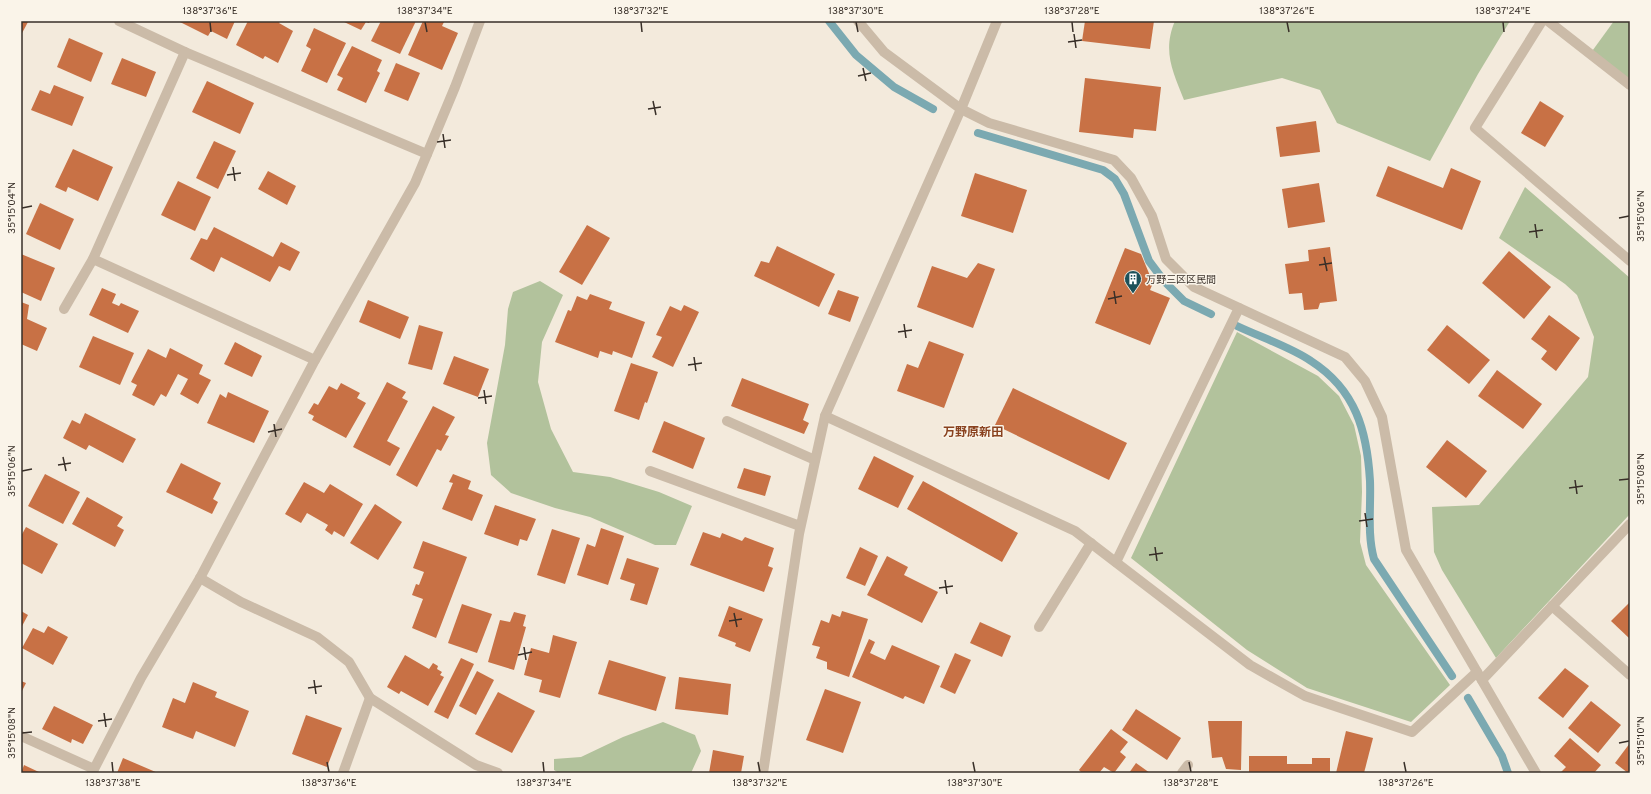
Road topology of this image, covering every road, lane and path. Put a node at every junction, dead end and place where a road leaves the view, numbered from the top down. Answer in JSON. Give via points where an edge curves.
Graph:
{"nodes":[{"id":1,"x":119,"y":21,"type":"edge"},
{"id":2,"x":480,"y":21,"type":"edge"},
{"id":3,"x":858,"y":21,"type":"edge"},
{"id":4,"x":997,"y":21,"type":"edge"},
{"id":5,"x":1542,"y":21,"type":"edge"},
{"id":6,"x":1548,"y":21,"type":"edge"},
{"id":7,"x":185,"y":52,"type":"junction"},
{"id":8,"x":1630,"y":85,"type":"edge"},
{"id":9,"x":961,"y":109,"type":"junction"},
{"id":10,"x":427,"y":154,"type":"junction"},
{"id":11,"x":93,"y":259,"type":"junction"},
{"id":12,"x":1630,"y":261,"type":"edge"},
{"id":13,"x":1239,"y":308,"type":"junction"},
{"id":14,"x":64,"y":309,"type":"dead end"},
{"id":15,"x":314,"y":360,"type":"junction"},
{"id":16,"x":824,"y":416,"type":"junction"},
{"id":17,"x":728,"y":421,"type":"dead end"},
{"id":18,"x":815,"y":460,"type":"junction"},
{"id":19,"x":650,"y":471,"type":"dead end"},
{"id":20,"x":1630,"y":524,"type":"edge"},
{"id":21,"x":800,"y":526,"type":"junction"},
{"id":22,"x":1091,"y":544,"type":"junction"},
{"id":23,"x":1116,"y":562,"type":"junction"},
{"id":24,"x":200,"y":578,"type":"junction"},
{"id":25,"x":1552,"y":606,"type":"junction"},
{"id":26,"x":1039,"y":627,"type":"dead end"},
{"id":27,"x":1630,"y":674,"type":"edge"},
{"id":28,"x":1480,"y":676,"type":"junction"},
{"id":29,"x":370,"y":698,"type":"junction"},
{"id":30,"x":21,"y":736,"type":"edge"},
{"id":31,"x":93,"y":771,"type":"edge"},
{"id":32,"x":343,"y":773,"type":"edge"},
{"id":33,"x":498,"y":773,"type":"edge"},
{"id":34,"x":763,"y":773,"type":"edge"},
{"id":35,"x":1536,"y":773,"type":"edge"}],
"edges":[{"from":1,"to":7,"type":"street"},
{"from":2,"to":10,"type":"street"},
{"from":3,"to":9,"type":"street","via":[[884,52]]},
{"from":4,"to":9,"type":"street"},
{"from":5,"to":12,"type":"street","via":[[1475,128]]},
{"from":6,"to":8,"type":"street"},
{"from":7,"to":10,"type":"street"},
{"from":7,"to":11,"type":"street"},
{"from":9,"to":13,"type":"street","via":[[989,123],[1114,160],[1132,178],[1152,216],[1166,259],[1194,287]]},
{"from":9,"to":16,"type":"street"},
{"from":10,"to":15,"type":"street","via":[[415,184]]},
{"from":11,"to":14,"type":"street"},
{"from":11,"to":15,"type":"street"},
{"from":13,"to":23,"type":"street"},
{"from":13,"to":28,"type":"street","via":[[1345,357],[1365,381],[1382,417],[1406,550]]},
{"from":15,"to":24,"type":"street"},
{"from":16,"to":18,"type":"street"},
{"from":16,"to":22,"type":"street","via":[[1075,531]]},
{"from":17,"to":18,"type":"street"},
{"from":18,"to":21,"type":"street"},
{"from":19,"to":21,"type":"street"},
{"from":20,"to":25,"type":"street"},
{"from":21,"to":34,"type":"street"},
{"from":22,"to":23,"type":"street"},
{"from":22,"to":26,"type":"street"},
{"from":23,"to":28,"type":"street","via":[[1250,665],[1305,696],[1412,732]]},
{"from":24,"to":29,"type":"street","via":[[241,602],[317,637],[349,662]]},
{"from":24,"to":31,"type":"street","via":[[142,678]]},
{"from":25,"to":27,"type":"street"},
{"from":25,"to":28,"type":"street"},
{"from":28,"to":35,"type":"street"},
{"from":29,"to":32,"type":"street"},
{"from":29,"to":33,"type":"street","via":[[476,765]]},
{"from":30,"to":31,"type":"street"}]}
